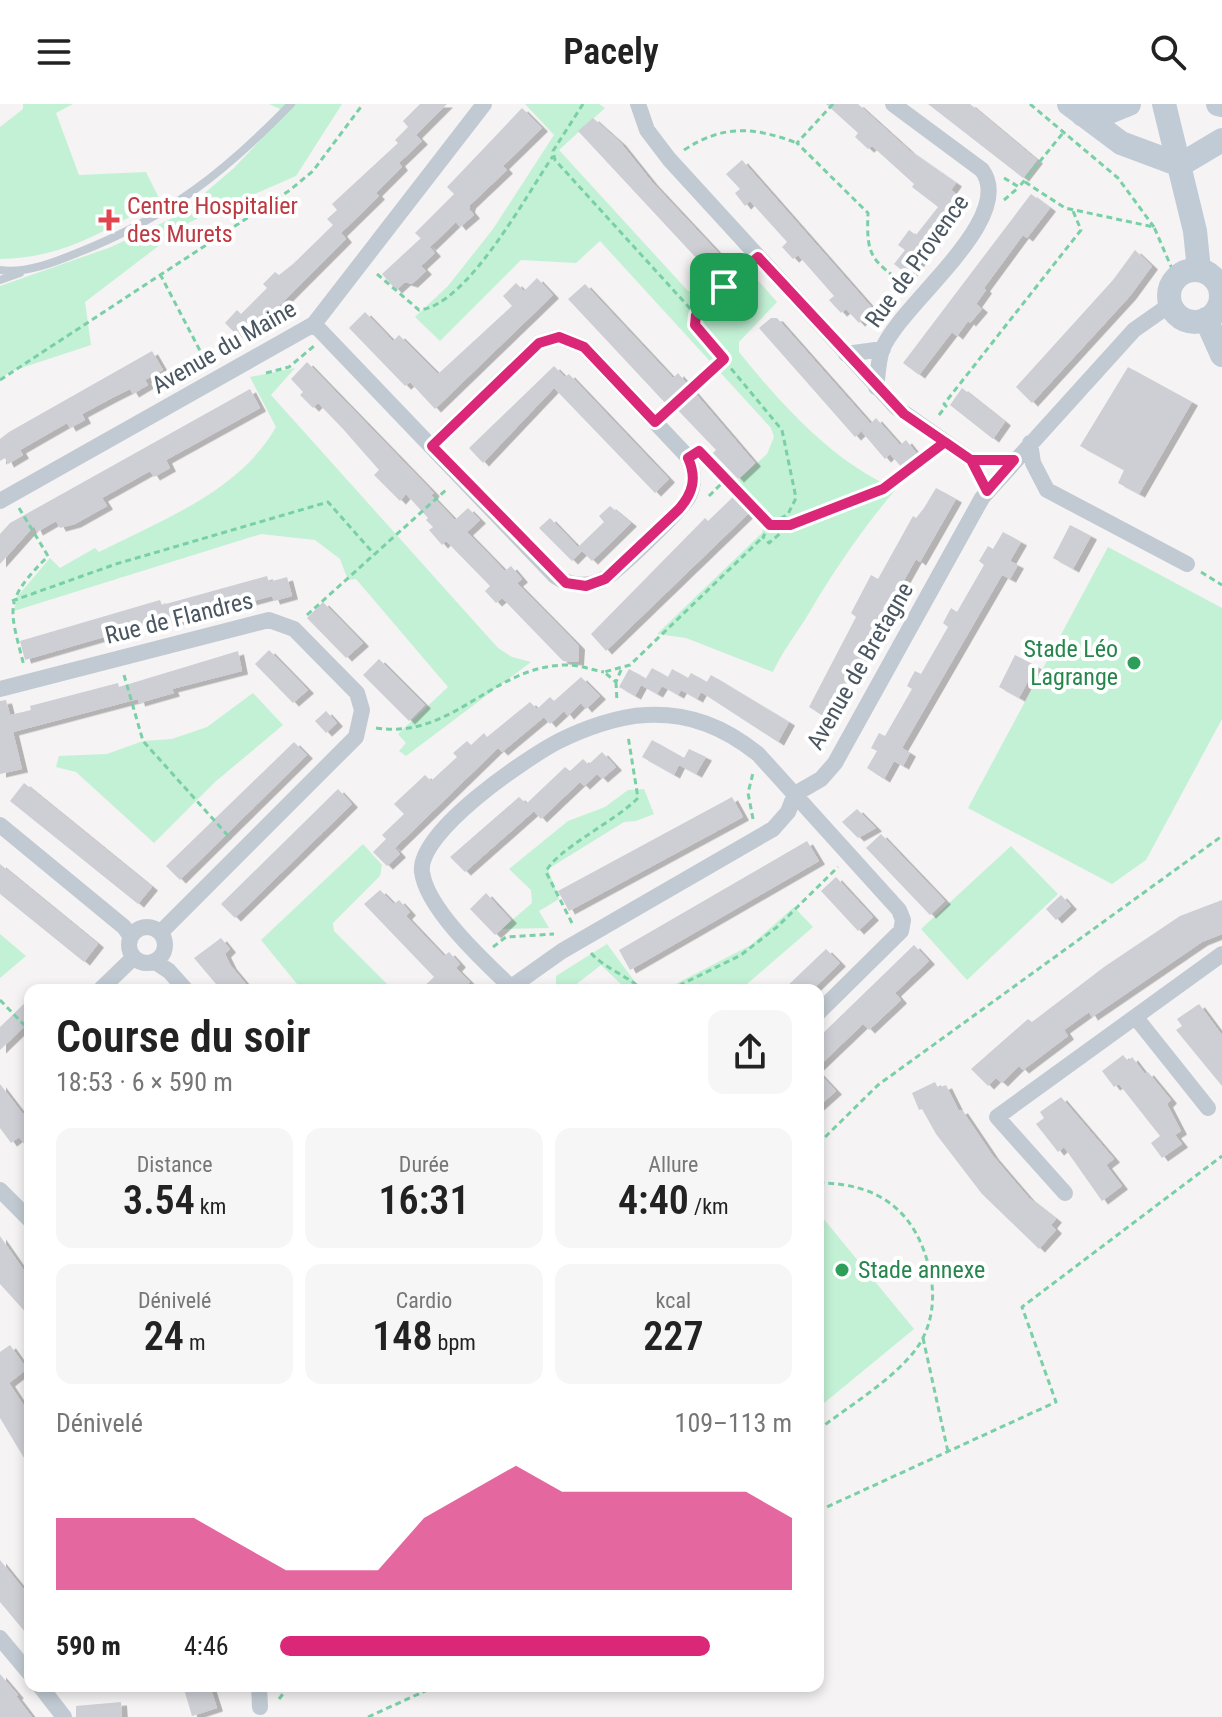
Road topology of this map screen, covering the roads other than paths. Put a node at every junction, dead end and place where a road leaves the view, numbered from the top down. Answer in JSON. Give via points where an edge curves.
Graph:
{"nodes":[{"id":1,"x":291,"y":104,"type":"edge"},
{"id":2,"x":484,"y":104,"type":"edge"},
{"id":3,"x":638,"y":104,"type":"edge"},
{"id":4,"x":893,"y":104,"type":"edge"},
{"id":5,"x":1129,"y":104,"type":"edge"},
{"id":6,"x":1164,"y":104,"type":"edge"},
{"id":7,"x":1070,"y":121,"type":"edge"},
{"id":8,"x":1222,"y":140,"type":"edge"},
{"id":9,"x":1180,"y":165,"type":"junction"},
{"id":10,"x":52,"y":264,"type":"junction"},
{"id":11,"x":0,"y":270,"type":"edge"},
{"id":12,"x":1187,"y":274,"type":"junction"},
{"id":13,"x":0,"y":280,"type":"edge"},
{"id":14,"x":1171,"y":304,"type":"junction"},
{"id":15,"x":1206,"y":319,"type":"junction"},
{"id":16,"x":314,"y":324,"type":"junction"},
{"id":17,"x":883,"y":349,"type":"junction"},
{"id":18,"x":846,"y":354,"type":"junction"},
{"id":19,"x":1222,"y":355,"type":"edge"},
{"id":20,"x":876,"y":387,"type":"junction"},
{"id":21,"x":1030,"y":443,"type":"junction"},
{"id":22,"x":432,"y":446,"type":"junction"},
{"id":23,"x":971,"y":460,"type":"junction"},
{"id":24,"x":1014,"y":460,"type":"junction"},
{"id":25,"x":987,"y":491,"type":"junction"},
{"id":26,"x":6,"y":498,"type":"edge"},
{"id":27,"x":1187,"y":564,"type":"road end"},
{"id":28,"x":0,"y":689,"type":"edge"},
{"id":29,"x":795,"y":794,"type":"junction"},
{"id":30,"x":0,"y":825,"type":"edge"},
{"id":31,"x":161,"y":932,"type":"junction"},
{"id":32,"x":131,"y":937,"type":"junction"},
{"id":33,"x":1222,"y":954,"type":"edge"},
{"id":34,"x":134,"y":957,"type":"junction"},
{"id":35,"x":154,"y":961,"type":"junction"},
{"id":36,"x":106,"y":984,"type":"edge"},
{"id":37,"x":181,"y":984,"type":"edge"},
{"id":38,"x":507,"y":984,"type":"edge"},
{"id":39,"x":518,"y":984,"type":"edge"},
{"id":40,"x":824,"y":1007,"type":"edge"},
{"id":41,"x":1137,"y":1019,"type":"junction"},
{"id":42,"x":1208,"y":1108,"type":"dead end"},
{"id":43,"x":1065,"y":1193,"type":"dead end"},
{"id":44,"x":3,"y":1198,"type":"edge"},
{"id":45,"x":24,"y":1215,"type":"edge"},
{"id":46,"x":0,"y":1638,"type":"edge"},
{"id":47,"x":24,"y":1667,"type":"edge"},
{"id":48,"x":45,"y":1692,"type":"edge"},
{"id":49,"x":259,"y":1692,"type":"edge"},
{"id":50,"x":260,"y":1707,"type":"dead end"},
{"id":51,"x":64,"y":1717,"type":"edge"}],
"edges":[{"from":1,"to":10,"type":"lane","via":[[222,171],[170,210]]},
{"from":2,"to":16,"type":"street","name":"Avenue du Maine"},
{"from":3,"to":18,"type":"street","via":[[647,130],[669,159]]},
{"from":4,"to":17,"type":"street","name":"Rue de Provence","via":[[976,164],[989,181],[990,199],[984,216]]},
{"from":5,"to":7,"type":"main road"},
{"from":6,"to":9,"type":"main road"},
{"from":7,"to":9,"type":"main road"},
{"from":8,"to":9,"type":"main road"},
{"from":9,"to":12,"type":"main road","via":[[1195,231]]},
{"from":10,"to":11,"type":"lane"},
{"from":10,"to":13,"type":"lane"},
{"from":12,"to":14,"type":"main road","via":[[1170,291]]},
{"from":12,"to":15,"type":"main road","via":[[1213,277],[1221,291],[1218,308]]},
{"from":14,"to":15,"type":"main road","via":[[1190,321]]},
{"from":14,"to":21,"type":"street","name":"Avenue de Bretagne","via":[[1134,330]]},
{"from":15,"to":19,"type":"main road"},
{"from":16,"to":22,"type":"street"},
{"from":16,"to":26,"type":"street","name":"Avenue du Maine"},
{"from":17,"to":18,"type":"street","name":"Rue de Provence"},
{"from":17,"to":20,"type":"street","name":"Rue de Provence"},
{"from":18,"to":20,"type":"street"},
{"from":20,"to":23,"type":"street"},
{"from":21,"to":24,"type":"street","name":"Avenue de Bretagne"},
{"from":21,"to":27,"type":"street","via":[[1047,490]]},
{"from":22,"to":22,"type":"street","via":[[539,343],[559,337],[584,347],[694,469],[688,498],[605,579],[586,586],[555,576]]},
{"from":23,"to":24,"type":"street"},
{"from":23,"to":25,"type":"street"},
{"from":24,"to":25,"type":"street","name":"Avenue de Bretagne"},
{"from":25,"to":29,"type":"street","name":"Avenue de Bretagne","via":[[835,763],[821,779]]},
{"from":28,"to":31,"type":"street","name":"Rue de Flandres","via":[[269,620],[294,629],[357,693],[361,725],[346,749]]},
{"from":29,"to":38,"type":"street","via":[[732,734],[703,720],[671,715],[625,719],[560,741],[495,781],[425,853],[421,867],[432,902]]},
{"from":29,"to":39,"type":"street","name":"Avenue de Bretagne","via":[[788,812],[762,836],[581,940]]},
{"from":29,"to":40,"type":"street","via":[[903,920],[901,931]]},
{"from":30,"to":32,"type":"street"},
{"from":31,"to":32,"type":"street","via":[[144,927]]},
{"from":31,"to":35,"type":"street","via":[[165,949]]},
{"from":32,"to":34,"type":"street"},
{"from":33,"to":41,"type":"street"},
{"from":34,"to":35,"type":"street","via":[[143,963]]},
{"from":34,"to":36,"type":"street"},
{"from":35,"to":37,"type":"street"},
{"from":41,"to":42,"type":"street"},
{"from":41,"to":43,"type":"street","via":[[997,1117]]},
{"from":44,"to":45,"type":"street"},
{"from":46,"to":47,"type":"street"},
{"from":48,"to":51,"type":"street"},
{"from":49,"to":50,"type":"street"}]}
